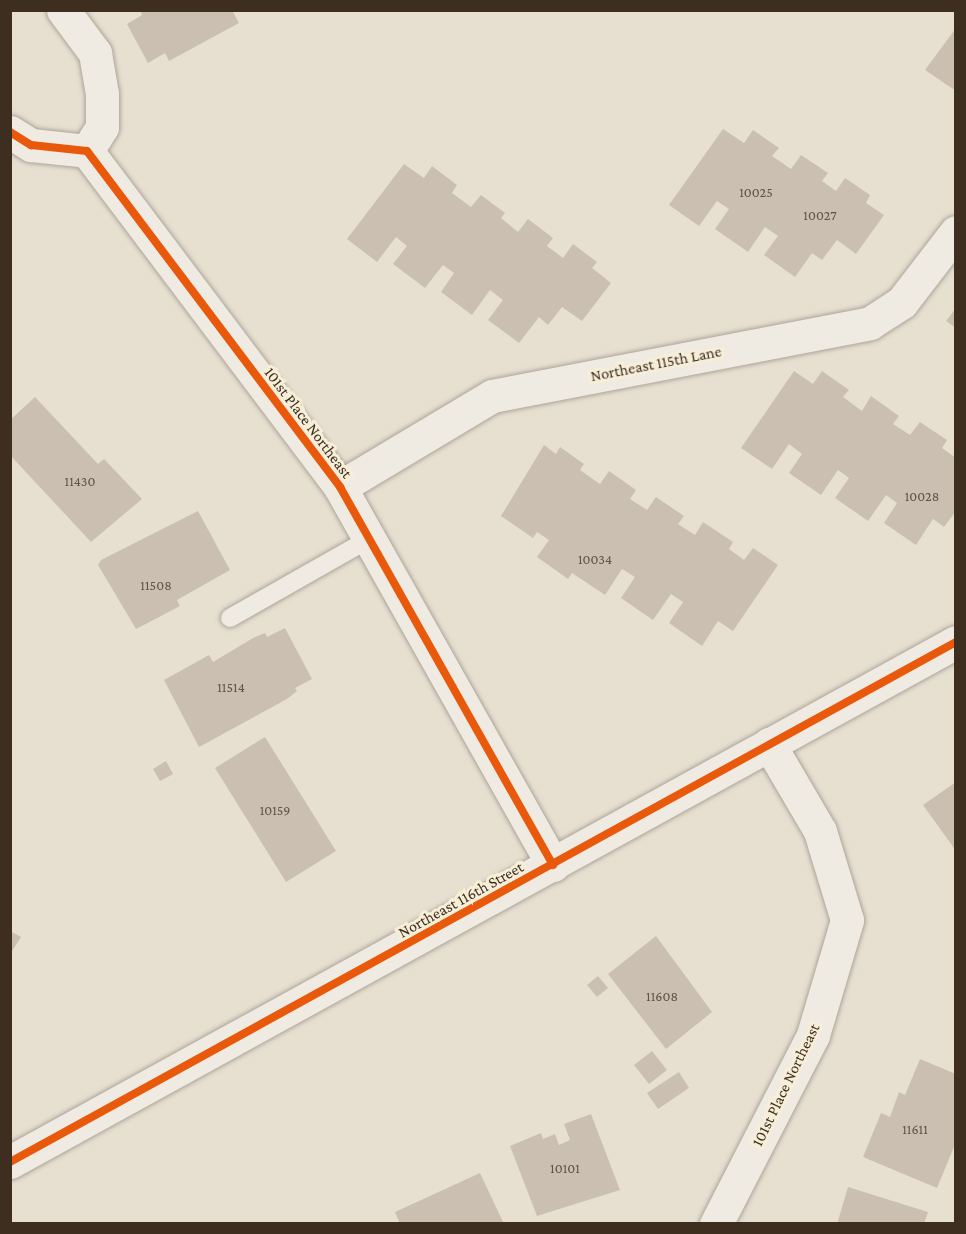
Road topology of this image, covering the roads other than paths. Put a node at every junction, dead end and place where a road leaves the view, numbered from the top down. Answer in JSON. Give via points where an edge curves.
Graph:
{"nodes":[{"id":1,"x":63,"y":10,"type":"edge"},
{"id":2,"x":10,"y":132,"type":"edge"},
{"id":3,"x":87,"y":151,"type":"junction"},
{"id":4,"x":956,"y":232,"type":"edge"},
{"id":5,"x":340,"y":487,"type":"junction"},
{"id":6,"x":369,"y":539,"type":"junction"},
{"id":7,"x":230,"y":618,"type":"dead end"},
{"id":8,"x":956,"y":642,"type":"edge"},
{"id":9,"x":769,"y":744,"type":"junction"},
{"id":10,"x":553,"y":865,"type":"junction"},
{"id":11,"x":10,"y":1162,"type":"edge"},
{"id":12,"x":716,"y":1224,"type":"edge"}],
"edges":[{"from":1,"to":3,"type":"street","via":[[95,52],[102,94],[102,127]]},
{"from":2,"to":3,"type":"street","via":[[31,145]]},
{"from":3,"to":5,"type":"street","name":"101st Place Northeast"},
{"from":4,"to":5,"type":"street","name":"Northeast 115th Lane","via":[[902,302],[870,323],[492,396]]},
{"from":5,"to":6,"type":"street","name":"101st Place Northeast"},
{"from":6,"to":7,"type":"lane"},
{"from":6,"to":10,"type":"street","name":"101st Place Northeast"},
{"from":8,"to":9,"type":"street","name":"Northeast 116th Street"},
{"from":9,"to":10,"type":"street","name":"Northeast 116th Street"},
{"from":9,"to":12,"type":"street","name":"101st Place Northeast","via":[[820,831],[847,920],[813,1035]]},
{"from":10,"to":11,"type":"street","name":"Northeast 116th Street"}]}
